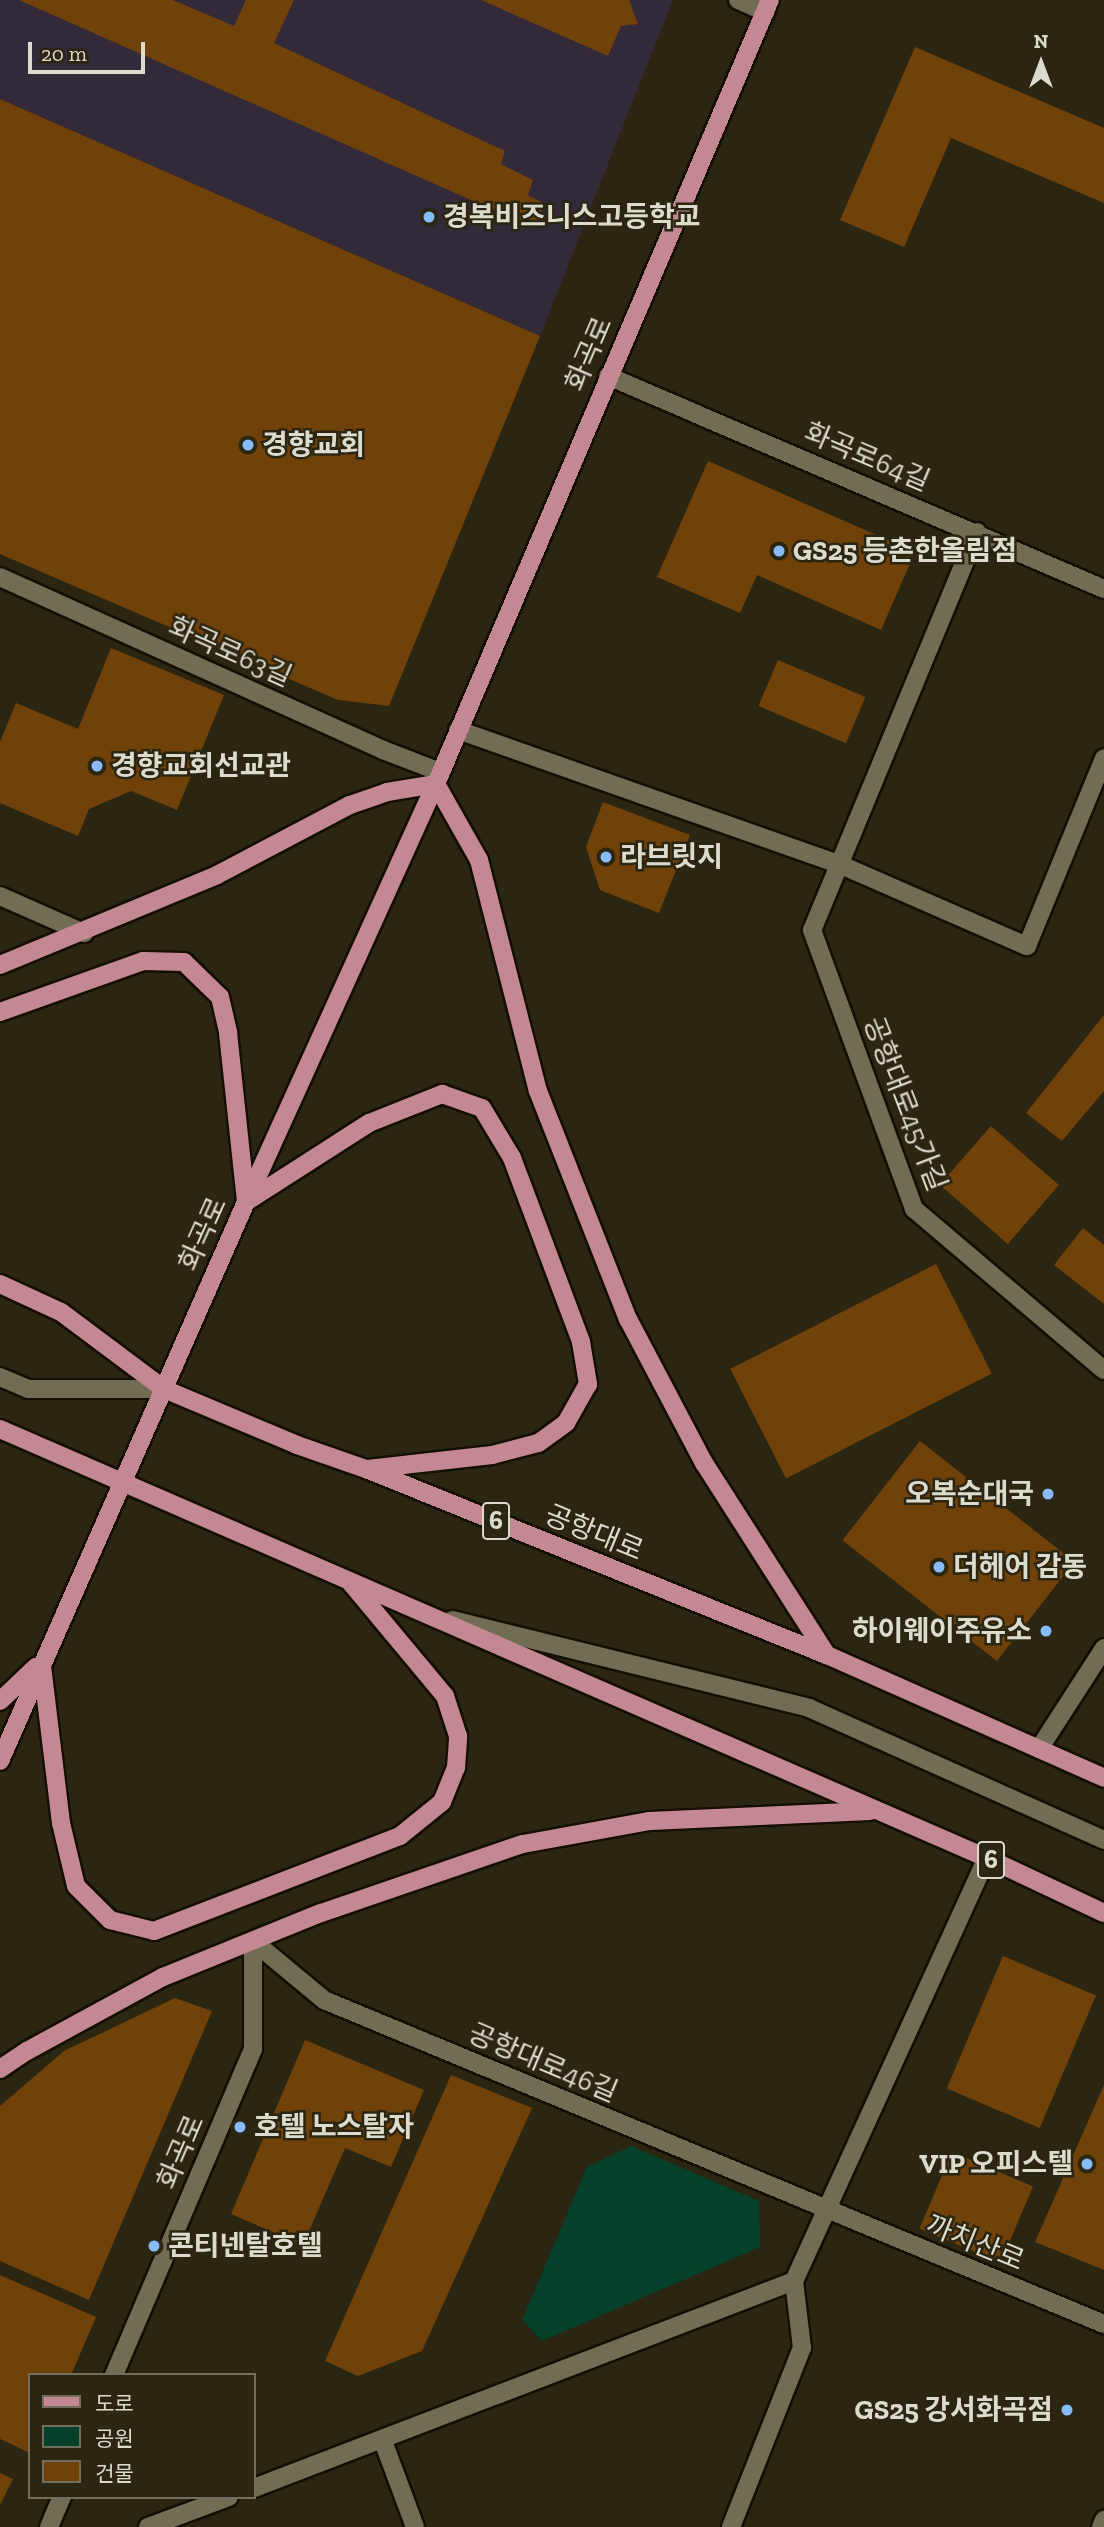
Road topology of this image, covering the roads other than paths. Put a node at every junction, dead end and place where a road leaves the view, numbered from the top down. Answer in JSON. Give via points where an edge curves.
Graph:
{"nodes":[{"id":1,"x":738,"y":0,"type":"edge"},
{"id":2,"x":767,"y":6,"type":"edge"},
{"id":3,"x":608,"y":376,"type":"junction"},
{"id":4,"x":977,"y":532,"type":"junction"},
{"id":5,"x":0,"y":577,"type":"edge"},
{"id":6,"x":1104,"y":589,"type":"edge"},
{"id":7,"x":458,"y":730,"type":"junction"},
{"id":8,"x":1104,"y":758,"type":"edge"},
{"id":9,"x":438,"y":778,"type":"junction"},
{"id":10,"x":839,"y":864,"type":"junction"},
{"id":11,"x":0,"y":897,"type":"edge"},
{"id":12,"x":84,"y":933,"type":"junction"},
{"id":13,"x":0,"y":965,"type":"edge"},
{"id":14,"x":0,"y":1012,"type":"edge"},
{"id":15,"x":246,"y":1202,"type":"junction"},
{"id":16,"x":0,"y":1284,"type":"edge"},
{"id":17,"x":1104,"y":1370,"type":"edge"},
{"id":18,"x":0,"y":1377,"type":"edge"},
{"id":19,"x":164,"y":1389,"type":"junction"},
{"id":20,"x":0,"y":1429,"type":"edge"},
{"id":21,"x":366,"y":1469,"type":"junction"},
{"id":22,"x":121,"y":1482,"type":"junction"},
{"id":23,"x":348,"y":1580,"type":"junction"},
{"id":24,"x":425,"y":1614,"type":"junction"},
{"id":25,"x":1104,"y":1648,"type":"edge"},
{"id":26,"x":827,"y":1655,"type":"junction"},
{"id":27,"x":41,"y":1662,"type":"junction"},
{"id":28,"x":0,"y":1701,"type":"edge"},
{"id":29,"x":1040,"y":1749,"type":"junction"},
{"id":30,"x":0,"y":1761,"type":"edge"},
{"id":31,"x":1104,"y":1778,"type":"edge"},
{"id":32,"x":877,"y":1810,"type":"junction"},
{"id":33,"x":1104,"y":1840,"type":"edge"},
{"id":34,"x":987,"y":1858,"type":"junction"},
{"id":35,"x":1104,"y":1913,"type":"edge"},
{"id":36,"x":253,"y":1941,"type":"junction"},
{"id":37,"x":0,"y":2069,"type":"edge"},
{"id":38,"x":827,"y":2211,"type":"junction"},
{"id":39,"x":794,"y":2281,"type":"junction"},
{"id":40,"x":1104,"y":2323,"type":"edge"},
{"id":41,"x":115,"y":2373,"type":"edge"},
{"id":42,"x":383,"y":2441,"type":"junction"},
{"id":43,"x":256,"y":2487,"type":"edge"},
{"id":44,"x":61,"y":2499,"type":"edge"},
{"id":45,"x":224,"y":2499,"type":"edge"},
{"id":46,"x":1104,"y":2520,"type":"edge"},
{"id":47,"x":49,"y":2527,"type":"edge"},
{"id":48,"x":148,"y":2527,"type":"edge"},
{"id":49,"x":415,"y":2527,"type":"edge"},
{"id":50,"x":731,"y":2527,"type":"edge"},
{"id":51,"x":1101,"y":2527,"type":"edge"}],
"edges":[{"from":1,"to":2,"type":"street"},
{"from":2,"to":3,"type":"main road","name":"화곡로"},
{"from":3,"to":4,"type":"street","name":"화곡로64길"},
{"from":3,"to":7,"type":"main road","name":"화곡로"},
{"from":4,"to":6,"type":"street","name":"화곡로64길"},
{"from":4,"to":10,"type":"street","name":"공항대로45가길"},
{"from":5,"to":9,"type":"street","name":"화곡로63길"},
{"from":7,"to":9,"type":"main road","name":"화곡로"},
{"from":7,"to":10,"type":"street"},
{"from":8,"to":10,"type":"street","via":[[1027,946]]},
{"from":9,"to":12,"type":"main road","via":[[351,805],[218,875]]},
{"from":9,"to":15,"type":"main road","name":"화곡로"},
{"from":9,"to":26,"type":"main road","via":[[479,860],[538,1091],[628,1319],[704,1463]]},
{"from":10,"to":17,"type":"street","name":"공항대로45가길","via":[[811,930],[914,1209]]},
{"from":11,"to":12,"type":"street"},
{"from":12,"to":13,"type":"main road"},
{"from":14,"to":15,"type":"main road","via":[[144,961],[184,962],[220,997]]},
{"from":15,"to":19,"type":"main road","name":"화곡로"},
{"from":15,"to":21,"type":"main road","via":[[369,1123],[442,1094],[482,1108],[512,1158],[581,1342],[588,1384],[566,1423],[538,1443],[492,1455]]},
{"from":16,"to":19,"type":"main road","name":"공항대로","number":"6","via":[[61,1312]]},
{"from":18,"to":19,"type":"street","via":[[28,1389]]},
{"from":19,"to":21,"type":"main road","name":"공항대로","number":"6"},
{"from":19,"to":22,"type":"main road","name":"화곡로"},
{"from":20,"to":22,"type":"main road","number":"6"},
{"from":21,"to":26,"type":"main road","name":"공항대로","number":"6"},
{"from":22,"to":23,"type":"main road","number":"6"},
{"from":22,"to":27,"type":"main road","name":"화곡로"},
{"from":23,"to":24,"type":"main road","number":"6"},
{"from":23,"to":27,"type":"main road","via":[[445,1696],[458,1736],[456,1768],[442,1802],[400,1836],[154,1931],[110,1920],[76,1886],[61,1823]]},
{"from":24,"to":32,"type":"main road","number":"6"},
{"from":24,"to":33,"type":"street","via":[[810,1708]]},
{"from":25,"to":29,"type":"street"},
{"from":26,"to":29,"type":"main road","name":"공항대로","number":"6"},
{"from":27,"to":28,"type":"main road"},
{"from":27,"to":30,"type":"main road","name":"화곡로"},
{"from":29,"to":31,"type":"main road","name":"공항대로","number":"6"},
{"from":32,"to":34,"type":"main road","number":"6"},
{"from":32,"to":36,"type":"main road","via":[[650,1821],[523,1844]]},
{"from":34,"to":35,"type":"main road","number":"6"},
{"from":34,"to":38,"type":"street"},
{"from":36,"to":37,"type":"main road","via":[[163,1977]]},
{"from":36,"to":38,"type":"street","name":"공항대로46길","via":[[324,2000]]},
{"from":36,"to":41,"type":"street","name":"화곡로","via":[[253,2049]]},
{"from":38,"to":39,"type":"street"},
{"from":38,"to":40,"type":"street","name":"까치산로"},
{"from":39,"to":42,"type":"street"},
{"from":39,"to":50,"type":"street","via":[[802,2348]]},
{"from":42,"to":43,"type":"street"},
{"from":42,"to":49,"type":"street"},
{"from":44,"to":47,"type":"street"},
{"from":45,"to":48,"type":"street"},
{"from":46,"to":51,"type":"street"}]}
